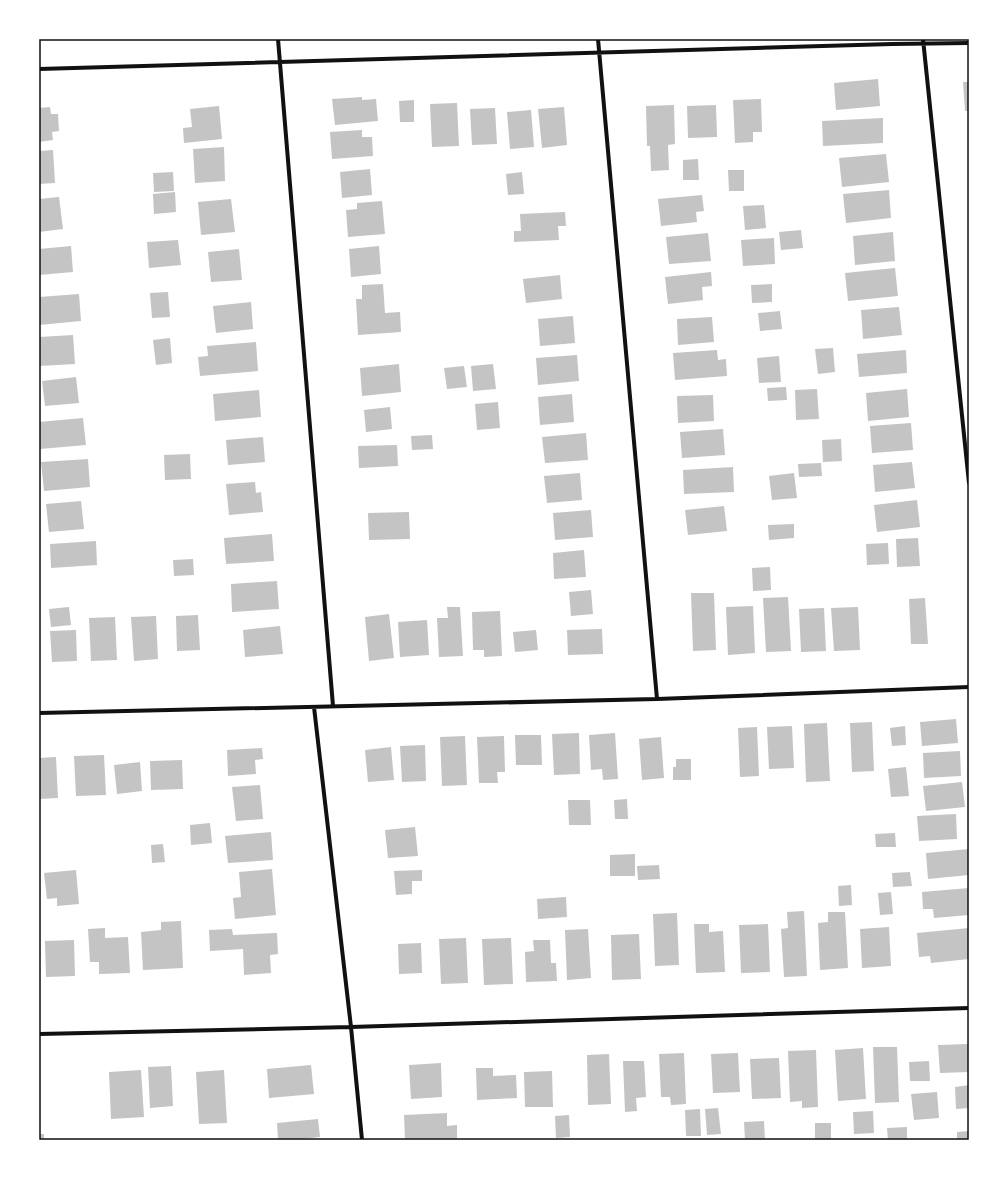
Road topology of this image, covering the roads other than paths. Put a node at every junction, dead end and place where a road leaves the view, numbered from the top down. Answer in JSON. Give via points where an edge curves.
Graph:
{"nodes":[{"id":1,"x":278,"y":39,"type":"edge"},
{"id":2,"x":598,"y":39,"type":"edge"},
{"id":3,"x":924,"y":41,"type":"edge"},
{"id":4,"x":969,"y":43,"type":"edge"},
{"id":5,"x":599,"y":53,"type":"junction"},
{"id":6,"x":281,"y":62,"type":"junction"},
{"id":7,"x":39,"y":69,"type":"edge"},
{"id":8,"x":969,"y":483,"type":"edge"},
{"id":9,"x":969,"y":687,"type":"edge"},
{"id":10,"x":657,"y":699,"type":"junction"},
{"id":11,"x":333,"y":706,"type":"junction"},
{"id":12,"x":314,"y":707,"type":"junction"},
{"id":13,"x":39,"y":713,"type":"edge"},
{"id":14,"x":969,"y":1008,"type":"edge"},
{"id":15,"x":351,"y":1027,"type":"junction"},
{"id":16,"x":39,"y":1034,"type":"edge"},
{"id":17,"x":362,"y":1140,"type":"edge"}],
"edges":[{"from":1,"to":6,"type":"street"},
{"from":2,"to":5,"type":"street"},
{"from":3,"to":4,"type":"street"},
{"from":3,"to":5,"type":"street"},
{"from":3,"to":8,"type":"street"},
{"from":5,"to":6,"type":"street"},
{"from":5,"to":10,"type":"street"},
{"from":6,"to":7,"type":"street"},
{"from":6,"to":11,"type":"street"},
{"from":9,"to":10,"type":"street"},
{"from":10,"to":11,"type":"street"},
{"from":11,"to":12,"type":"street"},
{"from":12,"to":13,"type":"street"},
{"from":12,"to":15,"type":"street"},
{"from":14,"to":15,"type":"street"},
{"from":15,"to":16,"type":"street"},
{"from":15,"to":17,"type":"street"}]}
